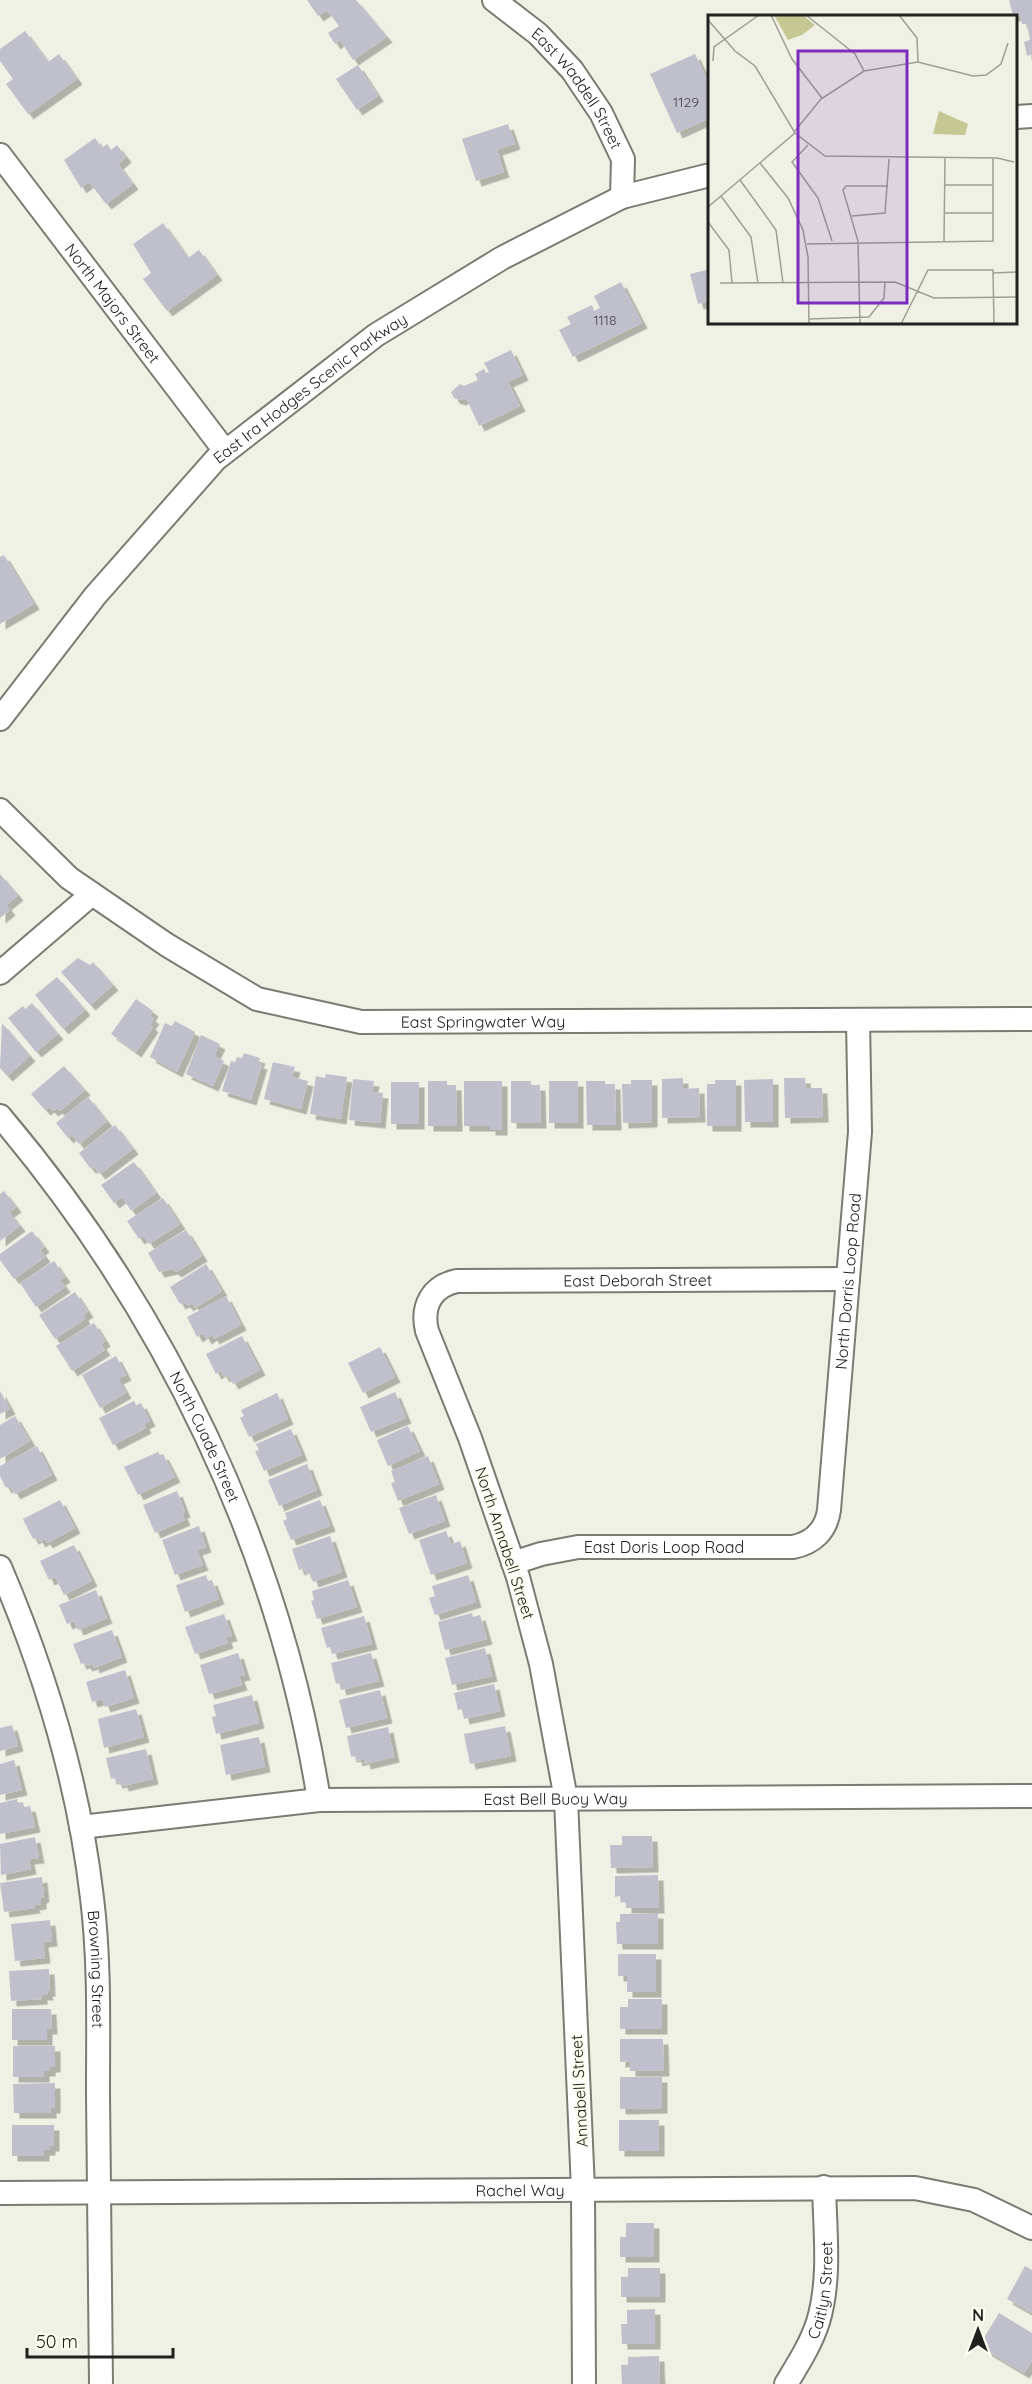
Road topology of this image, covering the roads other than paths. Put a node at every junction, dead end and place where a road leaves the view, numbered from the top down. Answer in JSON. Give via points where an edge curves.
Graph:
{"nodes":[{"id":1,"x":495,"y":0,"type":"edge"},
{"id":2,"x":1032,"y":116,"type":"edge"},
{"id":3,"x":1017,"y":117,"type":"edge"},
{"id":4,"x":0,"y":155,"type":"edge"},
{"id":5,"x":708,"y":176,"type":"edge"},
{"id":6,"x":622,"y":197,"type":"junction"},
{"id":7,"x":225,"y":452,"type":"junction"},
{"id":8,"x":0,"y":718,"type":"edge"},
{"id":9,"x":0,"y":810,"type":"edge"},
{"id":10,"x":92,"y":894,"type":"junction"},
{"id":11,"x":0,"y":973,"type":"edge"},
{"id":12,"x":1032,"y":1019,"type":"edge"},
{"id":13,"x":858,"y":1020,"type":"junction"},
{"id":14,"x":0,"y":1116,"type":"edge"},
{"id":15,"x":848,"y":1279,"type":"junction"},
{"id":16,"x":432,"y":1295,"type":"joint"},
{"id":17,"x":815,"y":1538,"type":"joint"},
{"id":18,"x":513,"y":1563,"type":"junction"},
{"id":19,"x":0,"y":1567,"type":"edge"},
{"id":20,"x":1032,"y":1796,"type":"edge"},
{"id":21,"x":566,"y":1799,"type":"junction"},
{"id":22,"x":319,"y":1800,"type":"junction"},
{"id":23,"x":81,"y":1827,"type":"junction"},
{"id":24,"x":824,"y":2187,"type":"junction"},
{"id":25,"x":583,"y":2189,"type":"junction"},
{"id":26,"x":99,"y":2192,"type":"junction"},
{"id":27,"x":0,"y":2193,"type":"edge"},
{"id":28,"x":1032,"y":2228,"type":"edge"},
{"id":29,"x":101,"y":2384,"type":"edge"},
{"id":30,"x":584,"y":2384,"type":"edge"},
{"id":31,"x":786,"y":2384,"type":"edge"}],
"edges":[{"from":1,"to":6,"type":"street","name":"East Waddell Street","via":[[538,34],[572,70],[601,113],[623,159]]},
{"from":2,"to":3,"type":"street"},
{"from":4,"to":7,"type":"street","name":"North Majors Street"},
{"from":5,"to":6,"type":"street","name":"East Ira Hodges Scenic Parkway"},
{"from":6,"to":7,"type":"street","name":"East Ira Hodges Scenic Parkway","via":[[502,258],[376,335]]},
{"from":7,"to":8,"type":"street","name":"East Ira Hodges Scenic Parkway","via":[[95,596]]},
{"from":9,"to":10,"type":"street","name":"East Springwater Way","via":[[69,879]]},
{"from":10,"to":11,"type":"street"},
{"from":10,"to":13,"type":"street","name":"East Springwater Way","via":[[257,999],[361,1022]]},
{"from":12,"to":13,"type":"street","name":"East Springwater Way"},
{"from":13,"to":15,"type":"street","name":"North Dorris Loop Road","via":[[860,1131]]},
{"from":14,"to":22,"type":"street","name":"North Cuade Street","via":[[70,1204],[132,1296],[213,1449],[281,1629],[303,1710]]},
{"from":15,"to":16,"type":"street","name":"East Deborah Street","via":[[457,1281]]},
{"from":15,"to":17,"type":"street","name":"North Dorris Loop Road","via":[[829,1510],[825,1525]]},
{"from":16,"to":18,"type":"street","name":"North Annabell Street","via":[[425,1312],[427,1331],[470,1438]]},
{"from":17,"to":18,"type":"street","name":"East Doris Loop Road","via":[[793,1547],[578,1547]]},
{"from":18,"to":21,"type":"street","name":"North Annabell Street","via":[[541,1664]]},
{"from":19,"to":23,"type":"street","name":"Browning Street","via":[[49,1698]]},
{"from":20,"to":21,"type":"street","name":"East Bell Buoy Way"},
{"from":21,"to":22,"type":"street","name":"East Bell Buoy Way"},
{"from":21,"to":25,"type":"street","name":"Annabell Street"},
{"from":22,"to":23,"type":"street","name":"East Bell Buoy Way"},
{"from":23,"to":26,"type":"street","name":"Browning Street","via":[[96,1946]]},
{"from":24,"to":25,"type":"street","name":"Rachel Way"},
{"from":24,"to":28,"type":"street","name":"Rachel Way","via":[[935,2190],[983,2204]]},
{"from":24,"to":31,"type":"street","name":"Caitlyn Street","via":[[826,2251],[822,2302],[811,2339]]},
{"from":25,"to":26,"type":"street","name":"Rachel Way"},
{"from":25,"to":30,"type":"street","name":"Annabell Street"},
{"from":26,"to":27,"type":"street","name":"Rachel Way"},
{"from":26,"to":29,"type":"street","name":"Browning Street"}]}
